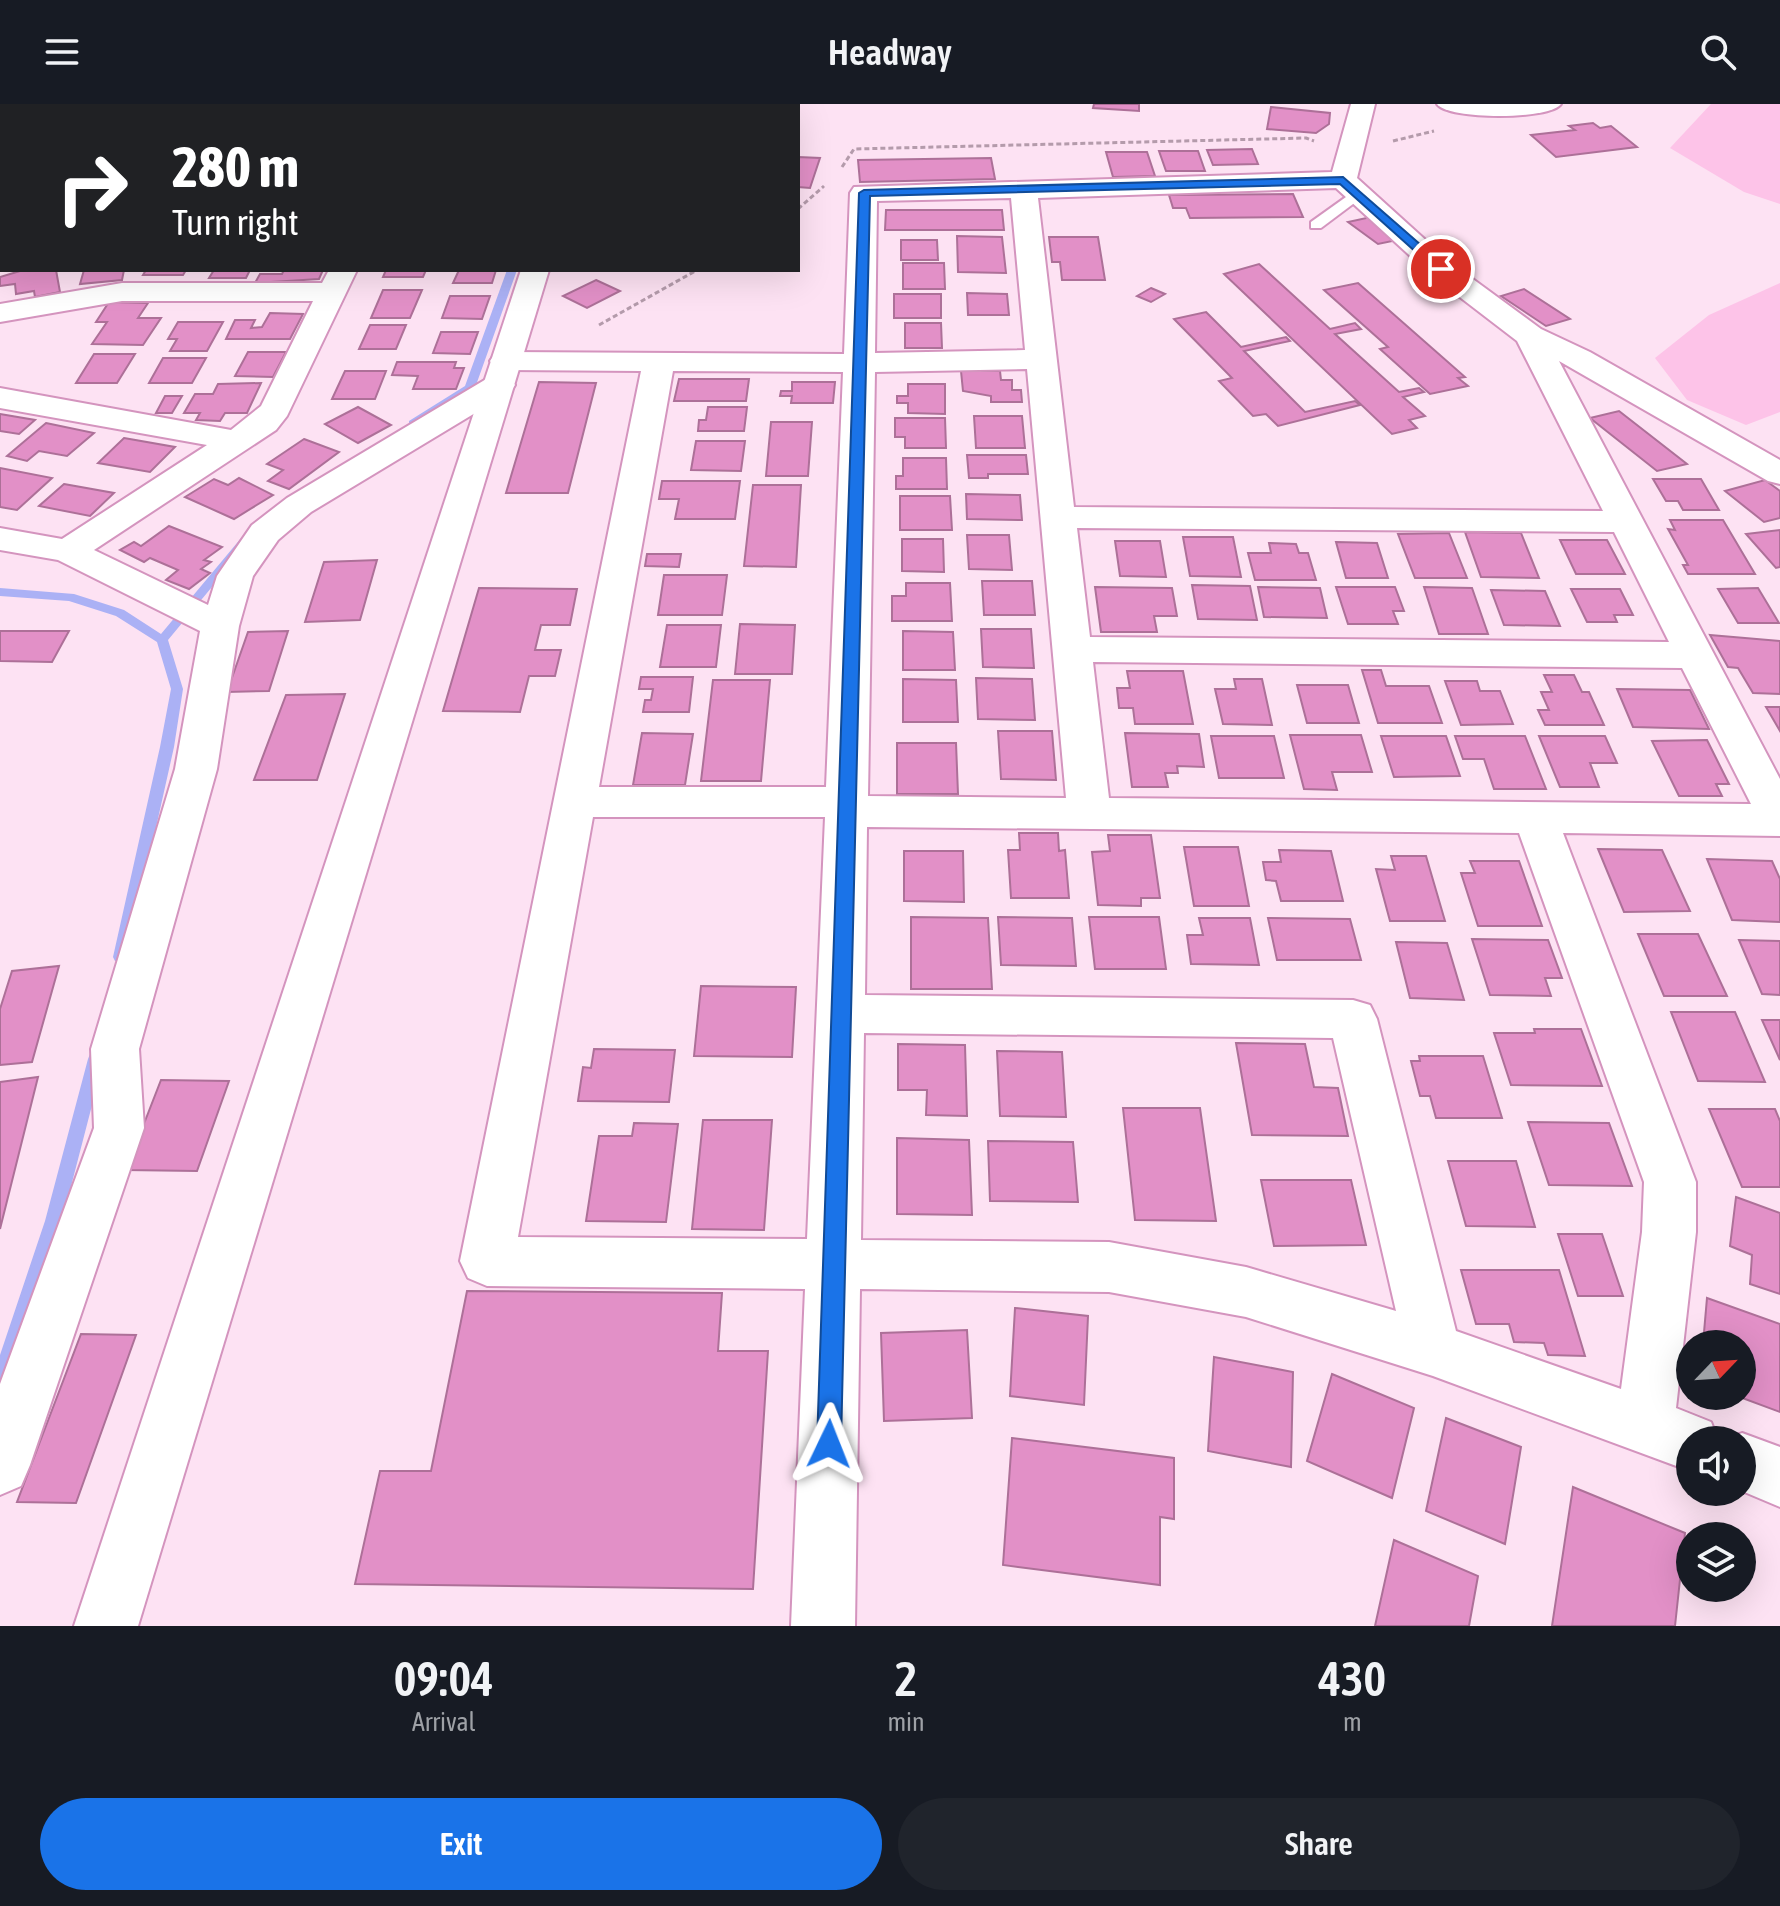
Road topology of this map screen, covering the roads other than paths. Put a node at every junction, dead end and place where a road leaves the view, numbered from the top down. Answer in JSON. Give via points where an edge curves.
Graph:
{"nodes":[{"id":1,"x":1363,"y":104,"type":"edge"},
{"id":2,"x":1449,"y":104,"type":"edge"},
{"id":3,"x":1549,"y":104,"type":"edge"},
{"id":4,"x":1350,"y":176,"type":"junction"},
{"id":5,"x":1024,"y":190,"type":"junction"},
{"id":6,"x":1316,"y":225,"type":"dead end"},
{"id":7,"x":534,"y":272,"type":"edge"},
{"id":8,"x":338,"y":281,"type":"edge"},
{"id":9,"x":0,"y":313,"type":"edge"},
{"id":10,"x":1530,"y":336,"type":"junction"},
{"id":11,"x":1041,"y":359,"type":"junction"},
{"id":12,"x":659,"y":361,"type":"junction"},
{"id":13,"x":861,"y":363,"type":"junction"},
{"id":14,"x":503,"y":373,"type":"junction"},
{"id":15,"x":0,"y":398,"type":"edge"},
{"id":16,"x":237,"y":441,"type":"junction"},
{"id":17,"x":1780,"y":474,"type":"edge"},
{"id":18,"x":1058,"y":517,"type":"junction"},
{"id":19,"x":1626,"y":522,"type":"junction"},
{"id":20,"x":0,"y":539,"type":"edge"},
{"id":21,"x":68,"y":551,"type":"junction"},
{"id":22,"x":220,"y":626,"type":"junction"},
{"id":23,"x":1073,"y":649,"type":"junction"},
{"id":24,"x":1691,"y":655,"type":"junction"},
{"id":25,"x":576,"y":802,"type":"junction"},
{"id":26,"x":845,"y":807,"type":"junction"},
{"id":27,"x":1089,"y":814,"type":"junction"},
{"id":28,"x":1535,"y":817,"type":"junction"},
{"id":29,"x":1780,"y":820,"type":"edge"},
{"id":30,"x":842,"y":1014,"type":"junction"},
{"id":31,"x":835,"y":1262,"type":"junction"},
{"id":32,"x":1433,"y":1349,"type":"junction"},
{"id":33,"x":1645,"y":1424,"type":"junction"},
{"id":34,"x":1676,"y":1436,"type":"edge"},
{"id":35,"x":0,"y":1465,"type":"edge"},
{"id":36,"x":1756,"y":1468,"type":"edge"},
{"id":37,"x":1780,"y":1477,"type":"edge"},
{"id":38,"x":106,"y":1626,"type":"edge"},
{"id":39,"x":823,"y":1626,"type":"edge"}],
"edges":[{"from":1,"to":4,"type":"street"},
{"from":2,"to":3,"type":"street","via":[[1492,109]]},
{"from":4,"to":5,"type":"street"},
{"from":4,"to":6,"type":"lane"},
{"from":4,"to":10,"type":"street","via":[[1441,269]]},
{"from":5,"to":11,"type":"street"},
{"from":5,"to":13,"type":"street","via":[[864,193]]},
{"from":7,"to":14,"type":"street"},
{"from":8,"to":9,"type":"street","via":[[122,292]]},
{"from":8,"to":16,"type":"street","via":[[276,409]]},
{"from":10,"to":17,"type":"street"},
{"from":10,"to":19,"type":"street"},
{"from":11,"to":13,"type":"street"},
{"from":11,"to":18,"type":"street"},
{"from":12,"to":13,"type":"street"},
{"from":12,"to":14,"type":"street"},
{"from":12,"to":25,"type":"street"},
{"from":13,"to":26,"type":"street"},
{"from":14,"to":22,"type":"street","via":[[299,505],[265,533],[235,576]]},
{"from":14,"to":38,"type":"street"},
{"from":15,"to":16,"type":"street"},
{"from":16,"to":21,"type":"street"},
{"from":18,"to":19,"type":"street"},
{"from":18,"to":23,"type":"street"},
{"from":19,"to":24,"type":"street"},
{"from":20,"to":21,"type":"street"},
{"from":21,"to":22,"type":"street"},
{"from":22,"to":35,"type":"street","via":[[196,769],[115,1049],[119,1128]]},
{"from":23,"to":24,"type":"street"},
{"from":23,"to":27,"type":"street"},
{"from":24,"to":29,"type":"street"},
{"from":25,"to":26,"type":"street"},
{"from":25,"to":31,"type":"street","via":[[487,1261]]},
{"from":26,"to":27,"type":"street"},
{"from":26,"to":30,"type":"street"},
{"from":27,"to":28,"type":"street"},
{"from":28,"to":29,"type":"street"},
{"from":28,"to":33,"type":"street","via":[[1670,1182],[1669,1232]]},
{"from":30,"to":31,"type":"street"},
{"from":30,"to":32,"type":"street","via":[[1353,1019]]},
{"from":31,"to":32,"type":"street","via":[[1109,1267],[1246,1292]]},
{"from":31,"to":39,"type":"street"},
{"from":32,"to":33,"type":"street"},
{"from":33,"to":34,"type":"street"},
{"from":36,"to":37,"type":"street"}]}
